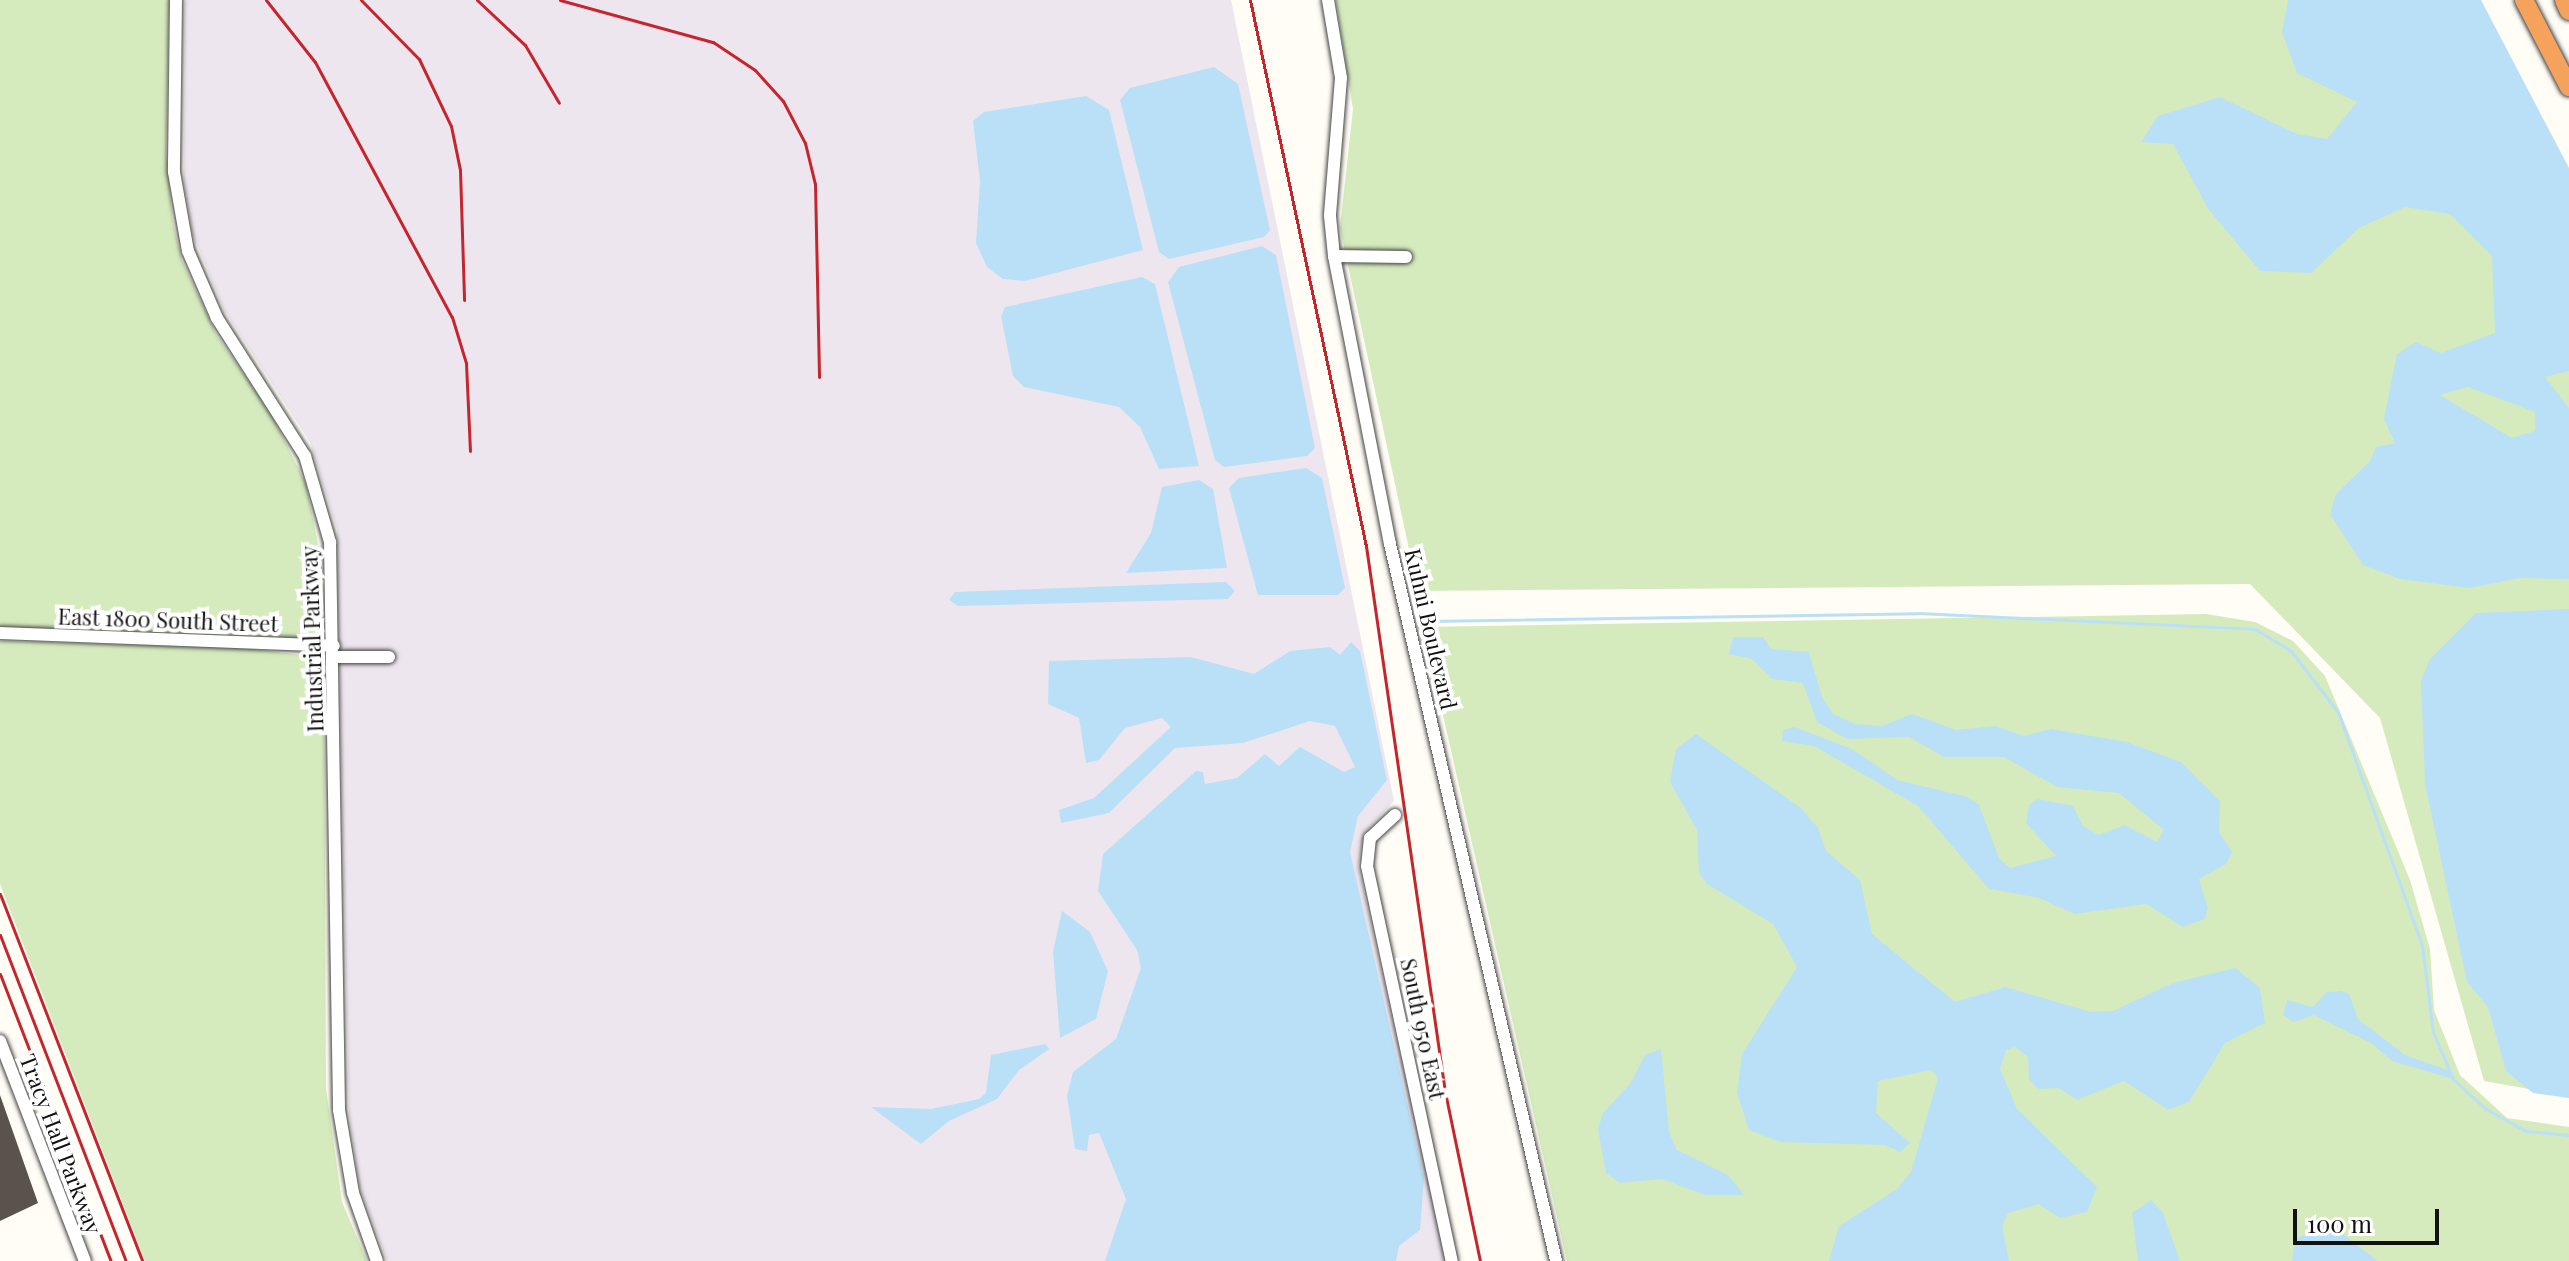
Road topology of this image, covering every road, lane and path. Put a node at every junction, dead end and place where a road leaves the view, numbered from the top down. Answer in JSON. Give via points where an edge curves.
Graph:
{"nodes":[{"id":1,"x":176,"y":0,"type":"edge"},
{"id":2,"x":1328,"y":0,"type":"edge"},
{"id":3,"x":2524,"y":0,"type":"edge"},
{"id":4,"x":2564,"y":0,"type":"edge"},
{"id":5,"x":2569,"y":11,"type":"edge"},
{"id":6,"x":2569,"y":87,"type":"edge"},
{"id":7,"x":1334,"y":256,"type":"junction"},
{"id":8,"x":1406,"y":257,"type":"dead end"},
{"id":9,"x":0,"y":633,"type":"edge"},
{"id":10,"x":334,"y":651,"type":"junction"},
{"id":11,"x":389,"y":657,"type":"dead end"},
{"id":12,"x":1395,"y":815,"type":"dead end"},
{"id":13,"x":0,"y":1041,"type":"edge"},
{"id":14,"x":85,"y":1261,"type":"edge"},
{"id":15,"x":377,"y":1261,"type":"edge"},
{"id":16,"x":1452,"y":1261,"type":"edge"},
{"id":17,"x":1556,"y":1261,"type":"edge"}],
"edges":[{"from":1,"to":10,"type":"street","name":"Industrial Parkway","via":[[174,172],[182,229],[209,303],[312,471],[330,542]]},
{"from":2,"to":7,"type":"street","name":"Kuhni Boulevard","via":[[1341,78],[1330,216]]},
{"from":3,"to":6,"type":"highway"},
{"from":4,"to":5,"type":"highway"},
{"from":7,"to":8,"type":"street"},
{"from":7,"to":17,"type":"street","name":"Kuhni Boulevard","via":[[1390,544]]},
{"from":9,"to":10,"type":"street","name":"East 1800 South Street"},
{"from":10,"to":11,"type":"street","name":"East 1800 South Street"},
{"from":10,"to":15,"type":"street","name":"Industrial Parkway","via":[[339,1110],[353,1193]]},
{"from":12,"to":16,"type":"street","name":"South 950 East","via":[[1370,838],[1367,866]]},
{"from":13,"to":14,"type":"street","name":"Tracy Hall Parkway"}]}
